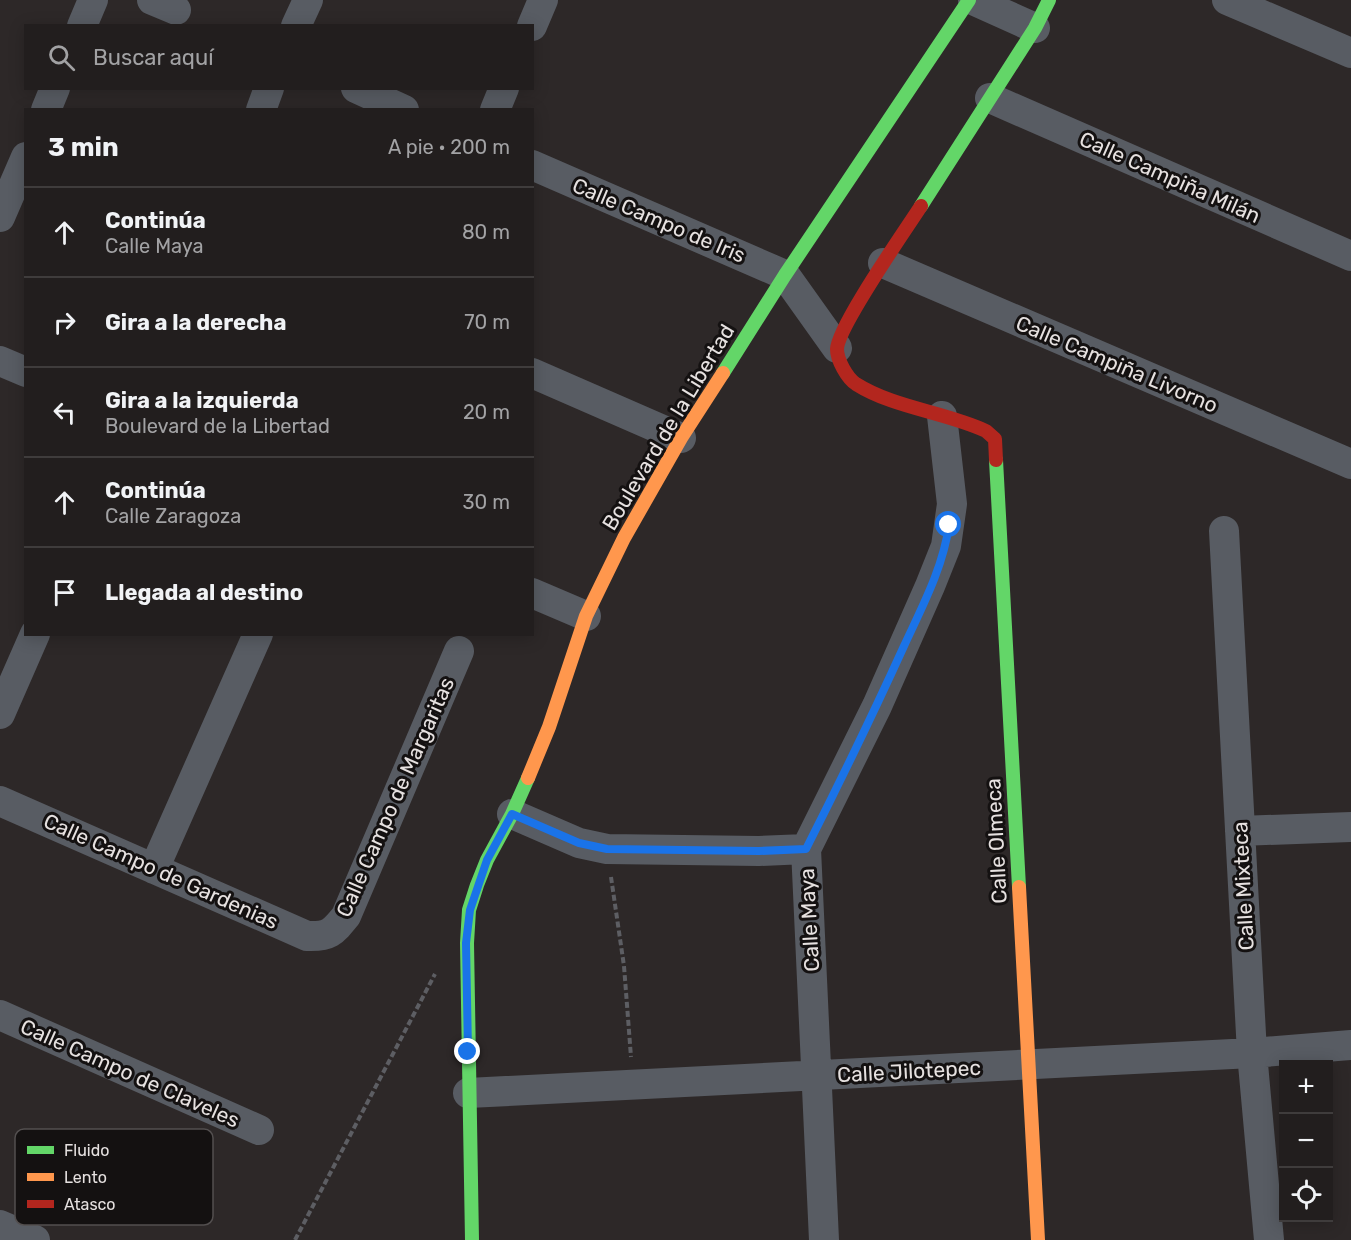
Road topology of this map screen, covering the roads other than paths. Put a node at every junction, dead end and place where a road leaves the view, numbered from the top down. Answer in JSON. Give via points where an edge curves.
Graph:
{"nodes":[{"id":1,"x":93,"y":0,"type":"edge"},
{"id":2,"x":308,"y":0,"type":"edge"},
{"id":3,"x":543,"y":0,"type":"edge"},
{"id":4,"x":971,"y":0,"type":"edge"},
{"id":5,"x":1049,"y":0,"type":"edge"},
{"id":6,"x":1227,"y":0,"type":"edge"},
{"id":7,"x":83,"y":24,"type":"edge"},
{"id":8,"x":297,"y":24,"type":"edge"},
{"id":9,"x":533,"y":24,"type":"edge"},
{"id":10,"x":1035,"y":28,"type":"junction"},
{"id":11,"x":1351,"y":53,"type":"edge"},
{"id":12,"x":54,"y":90,"type":"edge"},
{"id":13,"x":268,"y":90,"type":"edge"},
{"id":14,"x":360,"y":90,"type":"edge"},
{"id":15,"x":503,"y":90,"type":"edge"},
{"id":16,"x":990,"y":98,"type":"junction"},
{"id":17,"x":47,"y":108,"type":"edge"},
{"id":18,"x":262,"y":108,"type":"edge"},
{"id":19,"x":400,"y":108,"type":"edge"},
{"id":20,"x":496,"y":108,"type":"edge"},
{"id":21,"x":24,"y":162,"type":"edge"},
{"id":22,"x":534,"y":166,"type":"edge"},
{"id":23,"x":0,"y":217,"type":"edge"},
{"id":24,"x":1351,"y":256,"type":"edge"},
{"id":25,"x":883,"y":263,"type":"junction"},
{"id":26,"x":785,"y":275,"type":"junction"},
{"id":27,"x":837,"y":348,"type":"junction"},
{"id":28,"x":0,"y":361,"type":"edge"},
{"id":29,"x":24,"y":371,"type":"edge"},
{"id":30,"x":534,"y":374,"type":"edge"},
{"id":31,"x":942,"y":416,"type":"junction"},
{"id":32,"x":681,"y":438,"type":"junction"},
{"id":33,"x":1351,"y":464,"type":"edge"},
{"id":34,"x":1224,"y":531,"type":"dead end"},
{"id":35,"x":534,"y":593,"type":"edge"},
{"id":36,"x":586,"y":616,"type":"junction"},
{"id":37,"x":34,"y":636,"type":"edge"},
{"id":38,"x":257,"y":636,"type":"edge"},
{"id":39,"x":459,"y":651,"type":"dead end"},
{"id":40,"x":0,"y":714,"type":"edge"},
{"id":41,"x":0,"y":801,"type":"edge"},
{"id":42,"x":512,"y":814,"type":"junction"},
{"id":43,"x":1351,"y":827,"type":"edge"},
{"id":44,"x":1240,"y":831,"type":"junction"},
{"id":45,"x":806,"y":849,"type":"junction"},
{"id":46,"x":154,"y":869,"type":"junction"},
{"id":47,"x":322,"y":937,"type":"joint"},
{"id":48,"x":0,"y":1015,"type":"edge"},
{"id":49,"x":1351,"y":1045,"type":"edge"},
{"id":50,"x":1252,"y":1053,"type":"junction"},
{"id":51,"x":1029,"y":1064,"type":"junction"},
{"id":52,"x":816,"y":1075,"type":"junction"},
{"id":53,"x":468,"y":1093,"type":"junction"},
{"id":54,"x":259,"y":1130,"type":"dead end"},
{"id":55,"x":0,"y":1225,"type":"edge"},
{"id":56,"x":35,"y":1240,"type":"edge"},
{"id":57,"x":472,"y":1240,"type":"edge"},
{"id":58,"x":824,"y":1240,"type":"edge"},
{"id":59,"x":1038,"y":1240,"type":"edge"},
{"id":60,"x":1269,"y":1240,"type":"edge"}],
"edges":[{"from":1,"to":7,"type":"street"},
{"from":2,"to":8,"type":"street"},
{"from":3,"to":9,"type":"street"},
{"from":4,"to":10,"type":"street"},
{"from":4,"to":26,"type":"street","name":"Boulevard de la Libertad"},
{"from":5,"to":10,"type":"street"},
{"from":6,"to":11,"type":"street"},
{"from":10,"to":16,"type":"street"},
{"from":12,"to":17,"type":"street"},
{"from":13,"to":18,"type":"street"},
{"from":14,"to":19,"type":"street"},
{"from":15,"to":20,"type":"street"},
{"from":16,"to":24,"type":"street","name":"Calle Campiña Milán"},
{"from":16,"to":25,"type":"street"},
{"from":21,"to":23,"type":"street"},
{"from":22,"to":26,"type":"street","name":"Calle Campo de Iris"},
{"from":25,"to":27,"type":"street","via":[[845,325]]},
{"from":25,"to":33,"type":"street","name":"Calle Campiña Livorno"},
{"from":26,"to":27,"type":"street"},
{"from":26,"to":32,"type":"street","name":"Boulevard de la Libertad"},
{"from":27,"to":31,"type":"street","via":[[840,363],[854,383]]},
{"from":28,"to":29,"type":"street"},
{"from":30,"to":32,"type":"street"},
{"from":31,"to":45,"type":"street","name":"Calle Maya","via":[[952,504],[946,546],[877,706]]},
{"from":31,"to":51,"type":"street","name":"Calle Olmeca","via":[[975,426],[995,439]]},
{"from":32,"to":36,"type":"street","name":"Boulevard de la Libertad","via":[[624,538]]},
{"from":34,"to":44,"type":"street","name":"Calle Mixteca"},
{"from":35,"to":36,"type":"street"},
{"from":36,"to":42,"type":"street","name":"Boulevard de la Libertad","via":[[549,728]]},
{"from":37,"to":40,"type":"street"},
{"from":38,"to":46,"type":"street"},
{"from":39,"to":47,"type":"street","name":"Calle Campo de Margaritas","via":[[346,916],[335,930]]},
{"from":41,"to":46,"type":"street","name":"Calle Campo de Gardenias"},
{"from":42,"to":45,"type":"street","via":[[579,843],[607,849]]},
{"from":42,"to":53,"type":"street","name":"Boulevard de la Libertad","via":[[487,860],[470,910],[466,943]]},
{"from":43,"to":44,"type":"street"},
{"from":44,"to":50,"type":"street","name":"Calle Mixteca"},
{"from":45,"to":52,"type":"street","name":"Calle Maya"},
{"from":46,"to":47,"type":"street","name":"Calle Campo de Gardenias","via":[[307,936]]},
{"from":48,"to":54,"type":"street","name":"Calle Campo de Claveles"},
{"from":49,"to":50,"type":"street","name":"Calle Jilotepec"},
{"from":50,"to":51,"type":"street","name":"Calle Jilotepec"},
{"from":50,"to":60,"type":"street","name":"Calle Mixteca"},
{"from":51,"to":52,"type":"street","name":"Calle Jilotepec"},
{"from":51,"to":59,"type":"street","name":"Calle Olmeca"},
{"from":52,"to":53,"type":"street","name":"Calle Jilotepec"},
{"from":52,"to":58,"type":"street","name":"Calle Maya"},
{"from":53,"to":57,"type":"street","name":"Boulevard de la Libertad"},
{"from":55,"to":56,"type":"street"}]}
